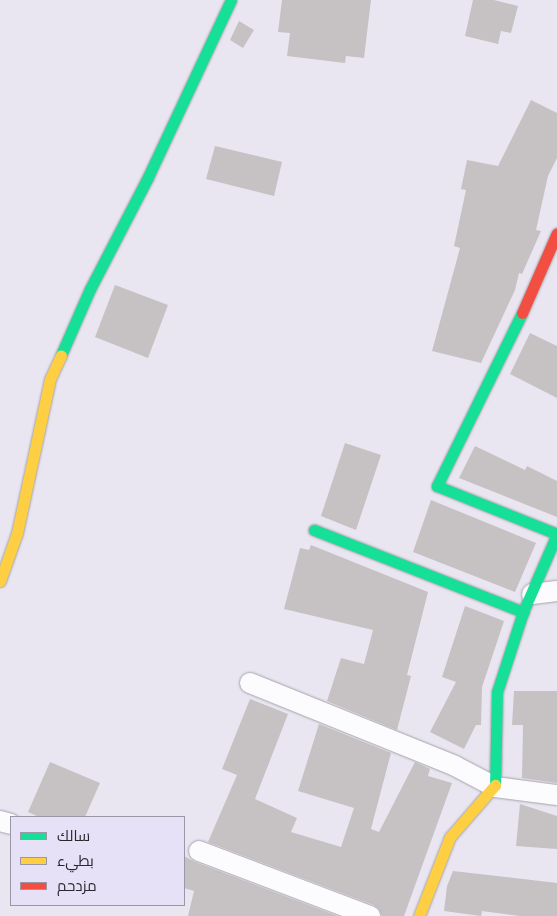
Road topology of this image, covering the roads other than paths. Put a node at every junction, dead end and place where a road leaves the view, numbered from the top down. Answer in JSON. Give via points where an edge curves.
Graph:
{"nodes":[{"id":1,"x":231,"y":0,"type":"edge"},
{"id":2,"x":557,"y":233,"type":"edge"},
{"id":3,"x":314,"y":530,"type":"dead end"},
{"id":4,"x":0,"y":581,"type":"edge"},
{"id":5,"x":557,"y":591,"type":"edge"},
{"id":6,"x":532,"y":594,"type":"junction"},
{"id":7,"x":523,"y":612,"type":"junction"},
{"id":8,"x":250,"y":683,"type":"dead end"},
{"id":9,"x":495,"y":787,"type":"junction"},
{"id":10,"x":557,"y":795,"type":"edge"},
{"id":11,"x":199,"y":851,"type":"dead end"},
{"id":12,"x":370,"y":916,"type":"edge"},
{"id":13,"x":419,"y":916,"type":"edge"}],
"edges":[{"from":1,"to":4,"type":"street","via":[[148,177],[90,289],[50,379],[17,533]]},
{"from":2,"to":6,"type":"street","via":[[513,333],[437,486],[557,534]]},
{"from":3,"to":7,"type":"street"},
{"from":5,"to":6,"type":"street"},
{"from":6,"to":7,"type":"street"},
{"from":7,"to":9,"type":"street","via":[[497,692]]},
{"from":8,"to":9,"type":"street","via":[[455,766]]},
{"from":9,"to":10,"type":"street"},
{"from":9,"to":13,"type":"street","via":[[450,838]]},
{"from":11,"to":12,"type":"street"}]}
